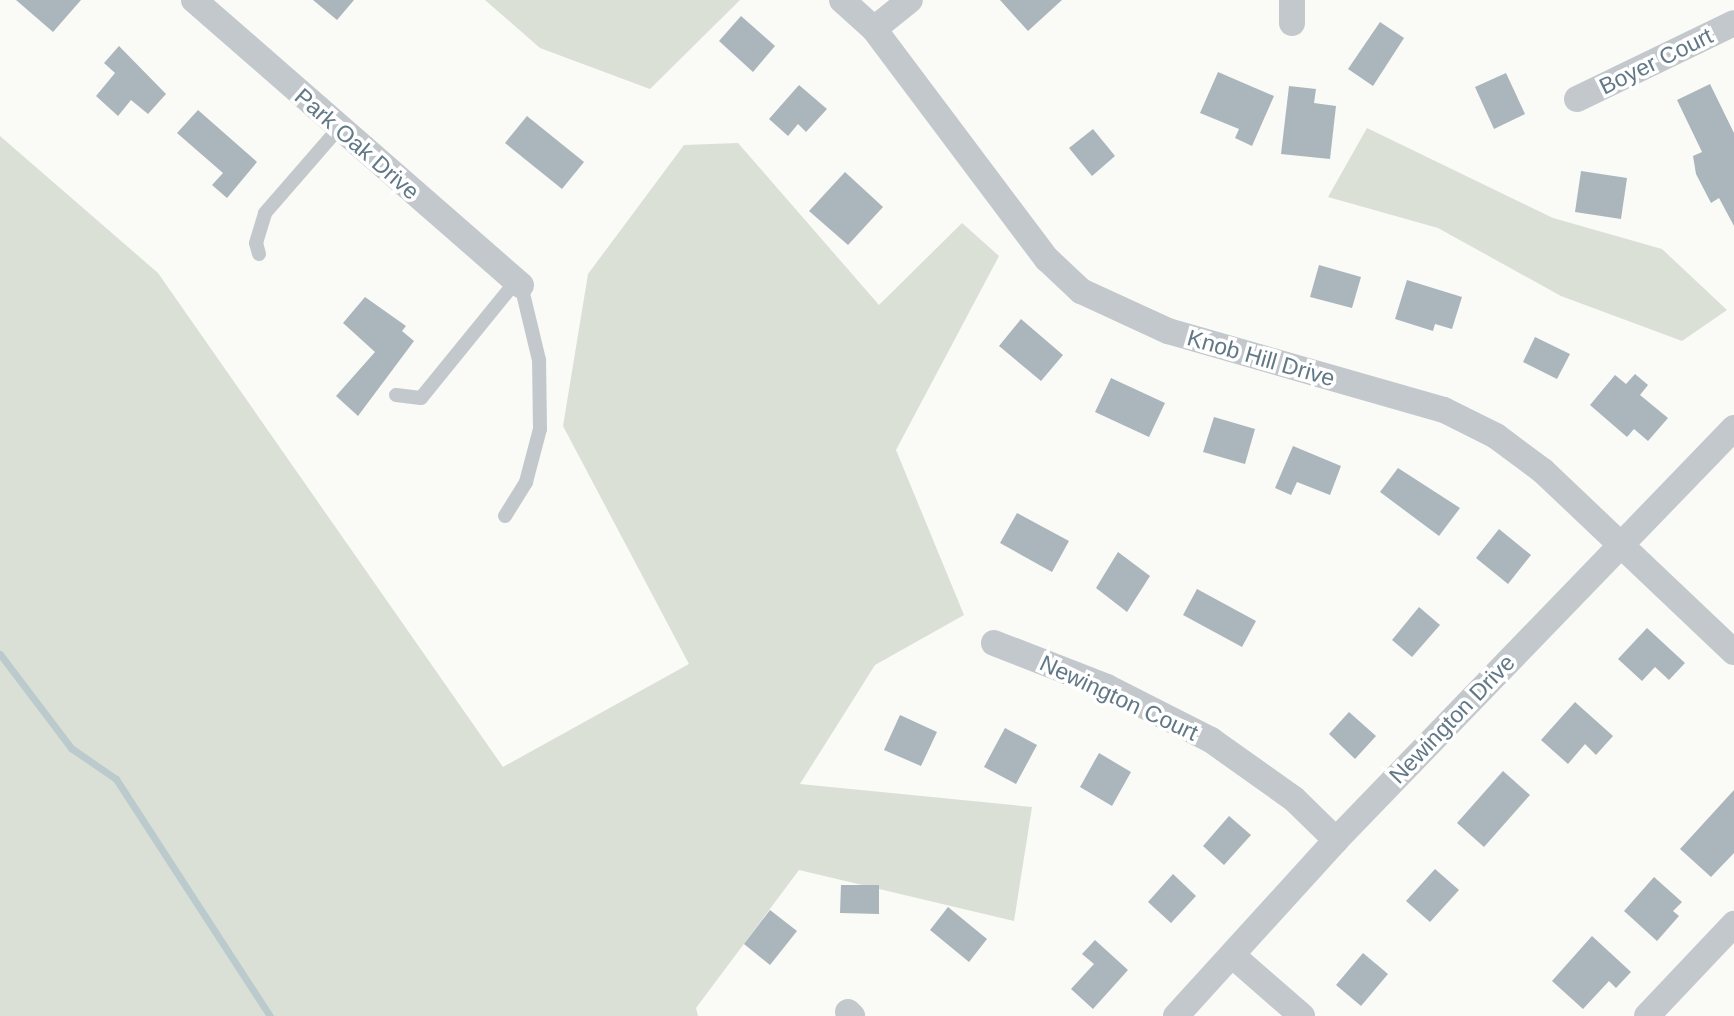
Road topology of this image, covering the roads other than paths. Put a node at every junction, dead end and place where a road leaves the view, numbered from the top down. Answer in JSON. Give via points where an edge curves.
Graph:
{"nodes":[{"id":1,"x":194,"y":0,"type":"edge"},
{"id":2,"x":842,"y":0,"type":"edge"},
{"id":3,"x":910,"y":0,"type":"edge"},
{"id":4,"x":1734,"y":23,"type":"edge"},
{"id":5,"x":874,"y":29,"type":"junction"},
{"id":6,"x":1577,"y":99,"type":"dead end"},
{"id":7,"x":338,"y":129,"type":"junction"},
{"id":8,"x":259,"y":254,"type":"dead end"},
{"id":9,"x":519,"y":282,"type":"junction"},
{"id":10,"x":396,"y":396,"type":"dead end"},
{"id":11,"x":1734,"y":428,"type":"edge"},
{"id":12,"x":505,"y":516,"type":"dead end"},
{"id":13,"x":1618,"y":547,"type":"junction"},
{"id":14,"x":994,"y":643,"type":"dead end"},
{"id":15,"x":1734,"y":652,"type":"edge"},
{"id":16,"x":1336,"y":840,"type":"junction"},
{"id":17,"x":1734,"y":925,"type":"edge"},
{"id":18,"x":1232,"y":955,"type":"junction"},
{"id":19,"x":1176,"y":1016,"type":"edge"},
{"id":20,"x":1302,"y":1016,"type":"edge"},
{"id":21,"x":1647,"y":1016,"type":"edge"}],
"edges":[{"from":1,"to":7,"type":"street","name":"Park Oak Drive"},
{"from":2,"to":5,"type":"street","name":"Knob Hill Drive"},
{"from":3,"to":5,"type":"street"},
{"from":4,"to":6,"type":"street","name":"Boyer Court"},
{"from":5,"to":13,"type":"street","name":"Knob Hill Drive","via":[[1047,259],[1081,291],[1168,331],[1444,410],[1496,436],[1544,471]]},
{"from":7,"to":8,"type":"lane","via":[[265,213],[256,243]]},
{"from":7,"to":9,"type":"street","name":"Park Oak Drive"},
{"from":9,"to":10,"type":"lane","via":[[421,398]]},
{"from":9,"to":12,"type":"lane","via":[[539,360],[540,429],[526,482]]},
{"from":11,"to":13,"type":"street","name":"Newington Drive"},
{"from":13,"to":15,"type":"street","name":"Knob Hill Drive"},
{"from":13,"to":16,"type":"street","name":"Newington Drive"},
{"from":14,"to":16,"type":"street","name":"Newington Court","via":[[1107,687],[1211,740],[1294,799]]},
{"from":16,"to":18,"type":"street","name":"Newington Drive"},
{"from":17,"to":21,"type":"street"},
{"from":18,"to":19,"type":"street","name":"Newington Drive"},
{"from":18,"to":20,"type":"street"}]}
